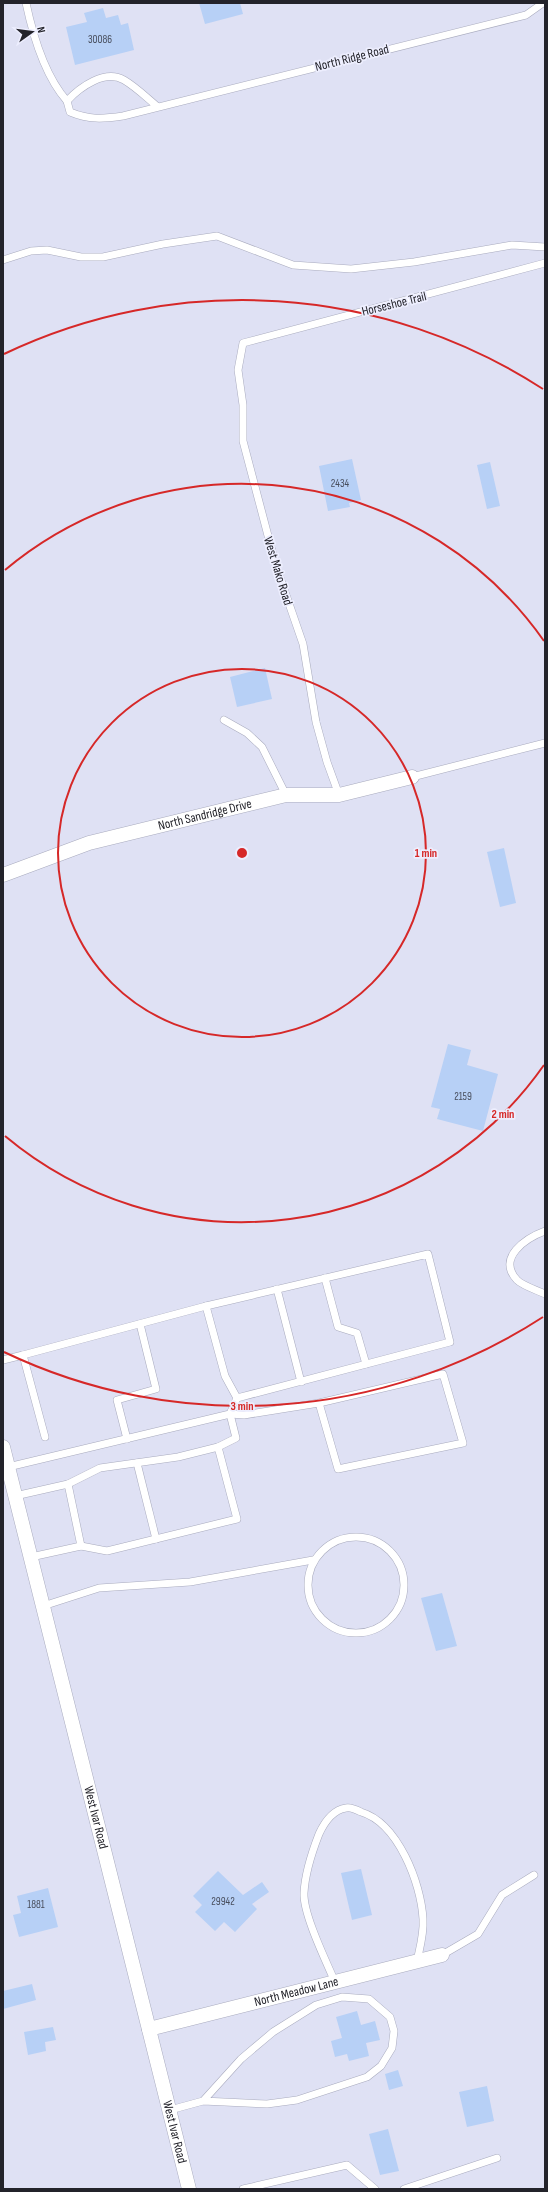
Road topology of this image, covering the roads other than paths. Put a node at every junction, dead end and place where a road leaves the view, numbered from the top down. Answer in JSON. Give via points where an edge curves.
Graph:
{"nodes":[{"id":1,"x":26,"y":3,"type":"edge"},
{"id":2,"x":543,"y":3,"type":"edge"},
{"id":3,"x":67,"y":101,"type":"junction"},
{"id":4,"x":158,"y":107,"type":"junction"},
{"id":5,"x":545,"y":247,"type":"edge"},
{"id":6,"x":3,"y":260,"type":"edge"},
{"id":7,"x":545,"y":264,"type":"edge"},
{"id":8,"x":243,"y":343,"type":"joint"},
{"id":9,"x":224,"y":720,"type":"dead end"},
{"id":10,"x":545,"y":743,"type":"edge"},
{"id":11,"x":412,"y":777,"type":"joint"},
{"id":12,"x":286,"y":795,"type":"junction"},
{"id":13,"x":339,"y":795,"type":"junction"},
{"id":14,"x":3,"y":875,"type":"edge"},
{"id":15,"x":545,"y":1231,"type":"edge"},
{"id":16,"x":325,"y":1278,"type":"junction"},
{"id":17,"x":277,"y":1289,"type":"junction"},
{"id":18,"x":545,"y":1294,"type":"edge"},
{"id":19,"x":206,"y":1306,"type":"junction"},
{"id":20,"x":140,"y":1324,"type":"junction"},
{"id":21,"x":23,"y":1355,"type":"junction"},
{"id":22,"x":3,"y":1360,"type":"edge"},
{"id":23,"x":366,"y":1364,"type":"junction"},
{"id":24,"x":301,"y":1382,"type":"junction"},
{"id":25,"x":237,"y":1398,"type":"junction"},
{"id":26,"x":319,"y":1403,"type":"junction"},
{"id":27,"x":230,"y":1414,"type":"junction"},
{"id":28,"x":44,"y":1438,"type":"dead end"},
{"id":29,"x":127,"y":1439,"type":"junction"},
{"id":30,"x":3,"y":1447,"type":"edge"},
{"id":31,"x":218,"y":1447,"type":"junction"},
{"id":32,"x":137,"y":1463,"type":"junction"},
{"id":33,"x":8,"y":1467,"type":"junction"},
{"id":34,"x":68,"y":1484,"type":"junction"},
{"id":35,"x":15,"y":1496,"type":"junction"},
{"id":36,"x":156,"y":1539,"type":"junction"},
{"id":37,"x":81,"y":1546,"type":"junction"},
{"id":38,"x":31,"y":1557,"type":"junction"},
{"id":39,"x":313,"y":1560,"type":"junction"},
{"id":40,"x":43,"y":1606,"type":"junction"},
{"id":41,"x":534,"y":1875,"type":"dead end"},
{"id":42,"x":442,"y":1954,"type":"joint"},
{"id":43,"x":417,"y":1961,"type":"junction"},
{"id":44,"x":335,"y":1982,"type":"junction"},
{"id":45,"x":150,"y":2029,"type":"junction"},
{"id":46,"x":203,"y":2101,"type":"junction"},
{"id":47,"x":170,"y":2110,"type":"junction"},
{"id":48,"x":497,"y":2158,"type":"dead end"},
{"id":49,"x":190,"y":2189,"type":"edge"},
{"id":50,"x":243,"y":2189,"type":"edge"},
{"id":51,"x":375,"y":2189,"type":"edge"},
{"id":52,"x":404,"y":2189,"type":"edge"}],
"edges":[{"from":1,"to":3,"type":"lane","via":[[42,58],[58,91]]},
{"from":2,"to":4,"type":"lane","name":"North Ridge Road","via":[[526,15]]},
{"from":3,"to":4,"type":"lane","name":"North Ridge Road","via":[[70,112],[84,118],[99,120]]},
{"from":3,"to":4,"type":"lane","via":[[75,92],[94,81],[110,76],[123,79]]},
{"from":5,"to":6,"type":"lane","via":[[512,245],[414,262],[351,269],[292,266],[217,236],[103,257],[47,250],[31,251]]},
{"from":7,"to":8,"type":"lane","name":"Horseshoe Trail"},
{"from":8,"to":13,"type":"lane","name":"West Mako Road","via":[[238,370],[243,405],[243,441],[276,566],[303,644],[316,722]]},
{"from":9,"to":12,"type":"lane","via":[[247,733],[262,747]]},
{"from":10,"to":11,"type":"lane"},
{"from":11,"to":13,"type":"street","name":"North Sandridge Drive"},
{"from":12,"to":13,"type":"street","name":"North Sandridge Drive"},
{"from":12,"to":14,"type":"street","name":"North Sandridge Drive","via":[[89,843]]},
{"from":15,"to":18,"type":"lane","via":[[521,1244],[513,1252],[510,1261],[517,1281]]},
{"from":16,"to":17,"type":"lane"},
{"from":16,"to":23,"type":"lane","via":[[338,1327],[357,1333]]},
{"from":16,"to":23,"type":"lane","via":[[428,1254],[450,1342]]},
{"from":17,"to":19,"type":"lane"},
{"from":17,"to":24,"type":"lane"},
{"from":19,"to":20,"type":"lane"},
{"from":19,"to":25,"type":"lane","via":[[225,1376]]},
{"from":20,"to":21,"type":"lane"},
{"from":20,"to":29,"type":"lane","via":[[156,1389],[117,1400]]},
{"from":21,"to":22,"type":"lane"},
{"from":21,"to":28,"type":"lane"},
{"from":23,"to":24,"type":"lane"},
{"from":24,"to":25,"type":"lane"},
{"from":25,"to":27,"type":"lane"},
{"from":26,"to":26,"type":"lane","via":[[338,1469],[463,1442],[443,1374]]},
{"from":26,"to":27,"type":"lane","via":[[244,1416]]},
{"from":27,"to":29,"type":"lane"},
{"from":27,"to":31,"type":"lane","via":[[236,1438]]},
{"from":29,"to":33,"type":"lane"},
{"from":30,"to":33,"type":"street","name":"West Ivar Road"},
{"from":31,"to":32,"type":"lane","via":[[178,1458]]},
{"from":31,"to":36,"type":"lane","via":[[237,1519]]},
{"from":32,"to":34,"type":"lane","via":[[100,1468]]},
{"from":32,"to":36,"type":"lane"},
{"from":33,"to":35,"type":"street","name":"West Ivar Road"},
{"from":34,"to":35,"type":"lane"},
{"from":34,"to":37,"type":"lane"},
{"from":35,"to":38,"type":"street","name":"West Ivar Road"},
{"from":36,"to":37,"type":"lane","via":[[107,1551]]},
{"from":37,"to":38,"type":"lane"},
{"from":38,"to":40,"type":"street","name":"West Ivar Road"},
{"from":39,"to":39,"type":"lane","via":[[331,1543],[345,1538],[361,1536],[376,1540],[398,1561],[404,1575],[400,1605],[391,1619],[378,1628],[362,1633],[345,1632],[330,1625],[318,1614],[310,1599],[308,1583]]},
{"from":39,"to":40,"type":"lane","via":[[190,1582],[100,1588]]},
{"from":40,"to":45,"type":"street","name":"West Ivar Road"},
{"from":41,"to":42,"type":"lane","via":[[502,1895],[478,1934]]},
{"from":42,"to":43,"type":"street","name":"North Meadow Lane"},
{"from":43,"to":44,"type":"street","name":"North Meadow Lane"},
{"from":43,"to":44,"type":"lane","via":[[423,1936],[423,1918],[415,1881],[404,1854],[392,1834],[370,1814],[347,1807],[333,1813],[323,1827],[312,1852],[304,1894],[311,1923]]},
{"from":44,"to":45,"type":"street","name":"North Meadow Lane"},
{"from":45,"to":47,"type":"street","name":"West Ivar Road"},
{"from":46,"to":46,"type":"lane","via":[[246,2054],[273,2032],[316,2005],[342,1997],[369,1998],[390,2017],[394,2031],[392,2048],[381,2066],[367,2077],[297,2100],[267,2104]]},
{"from":46,"to":47,"type":"lane"},
{"from":47,"to":49,"type":"street","name":"West Ivar Road"},
{"from":48,"to":52,"type":"lane"},
{"from":50,"to":51,"type":"lane","via":[[347,2165]]}]}
